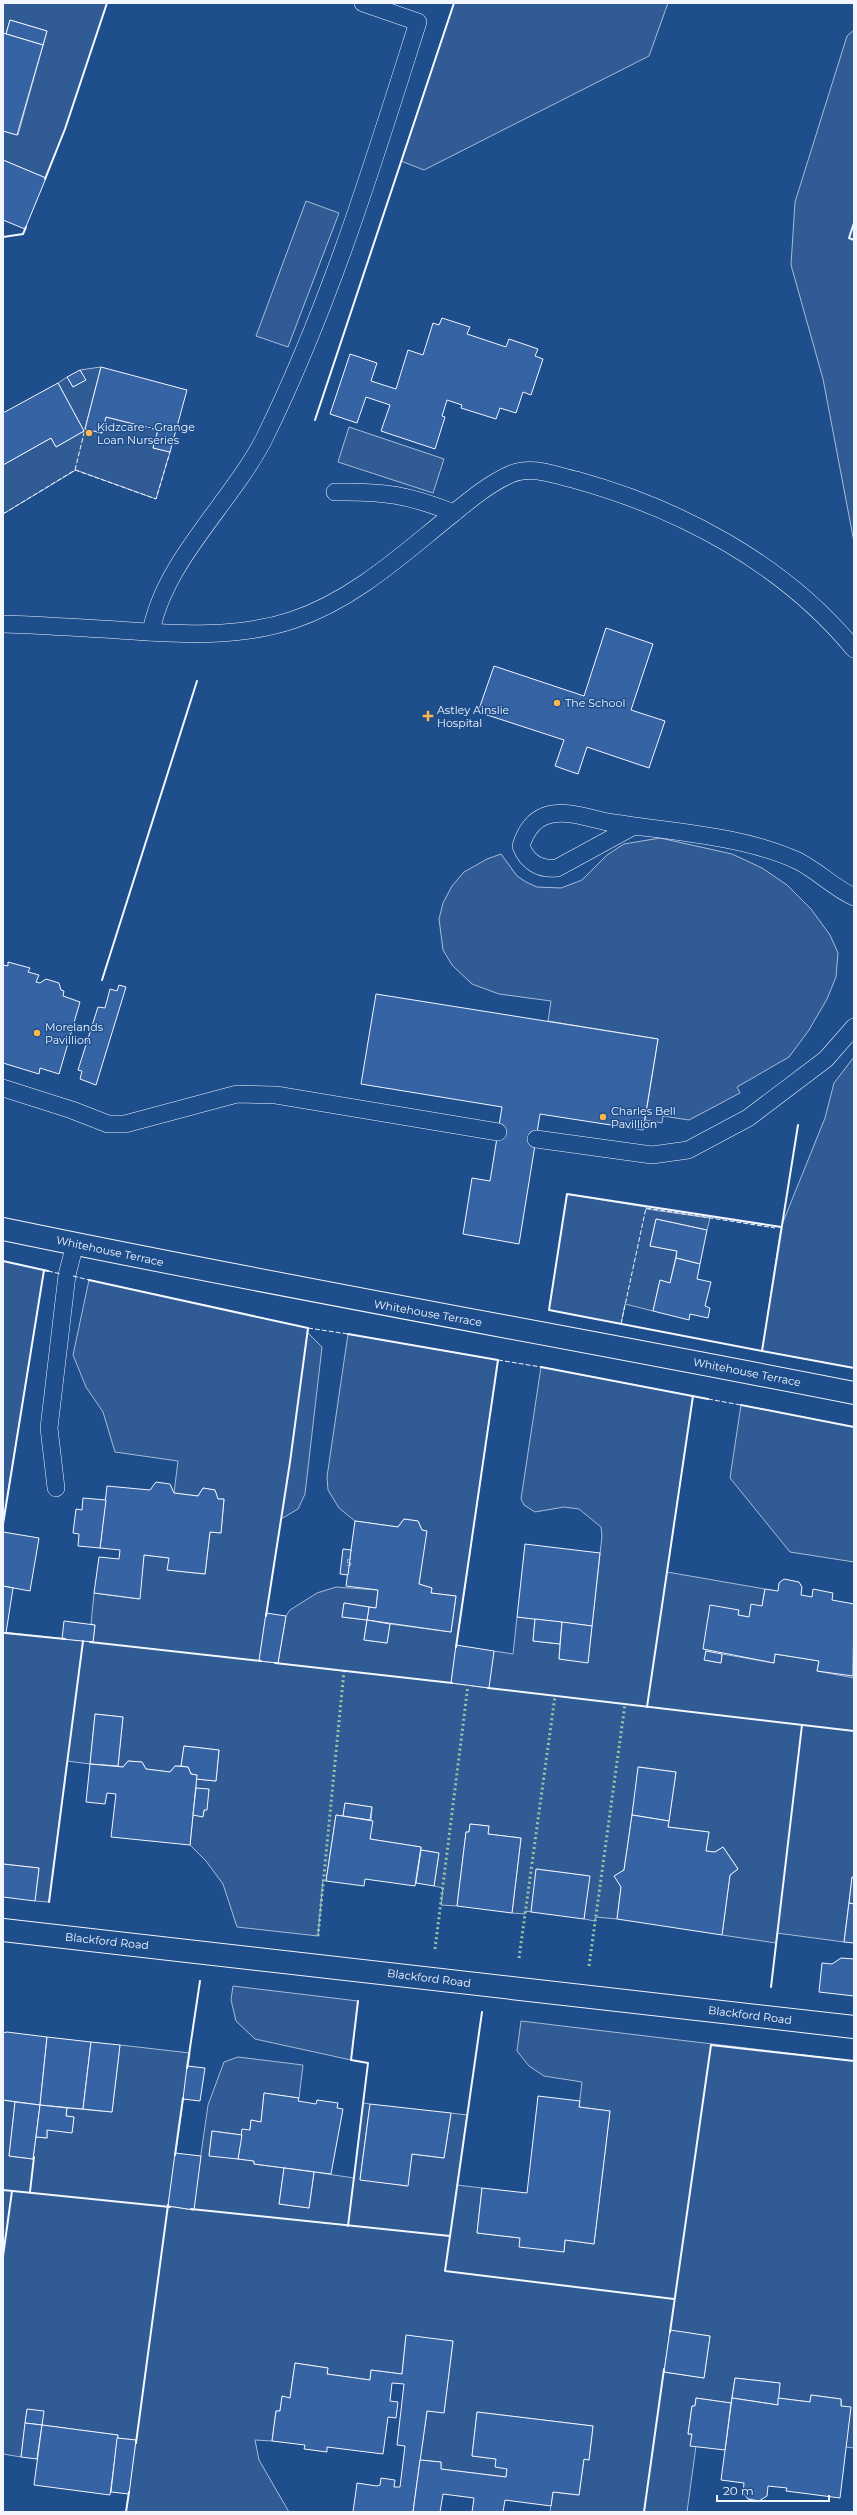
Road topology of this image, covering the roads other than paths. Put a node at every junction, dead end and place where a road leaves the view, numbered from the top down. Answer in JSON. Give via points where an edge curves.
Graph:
{"nodes":[{"id":1,"x":363,"y":3,"type":"edge"},
{"id":2,"x":335,"y":492,"type":"dead end"},
{"id":3,"x":454,"y":513,"type":"junction"},
{"id":4,"x":3,"y":624,"type":"edge"},
{"id":5,"x":151,"y":632,"type":"junction"},
{"id":6,"x":854,"y":649,"type":"edge"},
{"id":7,"x":634,"y":826,"type":"junction"},
{"id":8,"x":854,"y":897,"type":"edge"},
{"id":9,"x":854,"y":1027,"type":"edge"},
{"id":10,"x":3,"y":1088,"type":"edge"},
{"id":11,"x":498,"y":1132,"type":"dead end"},
{"id":12,"x":536,"y":1138,"type":"dead end"},
{"id":13,"x":3,"y":1229,"type":"edge"},
{"id":14,"x":75,"y":1244,"type":"junction"},
{"id":15,"x":854,"y":1393,"type":"edge"},
{"id":16,"x":56,"y":1488,"type":"dead end"},
{"id":17,"x":3,"y":1930,"type":"edge"},
{"id":18,"x":854,"y":2027,"type":"edge"}],
"edges":[{"from":1,"to":5,"type":"lane","via":[[418,22],[364,193],[312,333],[264,439],[239,482],[203,528],[161,596]]},
{"from":2,"to":3,"type":"lane","via":[[381,492],[405,496]]},
{"from":3,"to":5,"type":"lane","via":[[377,576],[342,599],[316,612],[267,627],[240,632]]},
{"from":3,"to":6,"type":"lane","via":[[498,481],[526,470],[539,470],[596,486],[694,524],[733,547],[803,598]]},
{"from":4,"to":5,"type":"lane"},
{"from":7,"to":7,"type":"lane","via":[[557,868],[536,865],[526,857],[521,846],[532,825],[553,814],[570,814]]},
{"from":7,"to":8,"type":"lane","via":[[665,829],[765,849],[798,862]]},
{"from":9,"to":12,"type":"lane","via":[[826,1059],[748,1118],[688,1150],[652,1155]]},
{"from":10,"to":11,"type":"lane","via":[[108,1124],[125,1124],[237,1094],[253,1093]]},
{"from":13,"to":14,"type":"street","name":"Whitehouse Terrace"},
{"from":14,"to":15,"type":"street","name":"Whitehouse Terrace","via":[[279,1286],[640,1351]]},
{"from":14,"to":16,"type":"lane","via":[[67,1275],[49,1428]]},
{"from":17,"to":18,"type":"street","name":"Blackford Road"}]}
